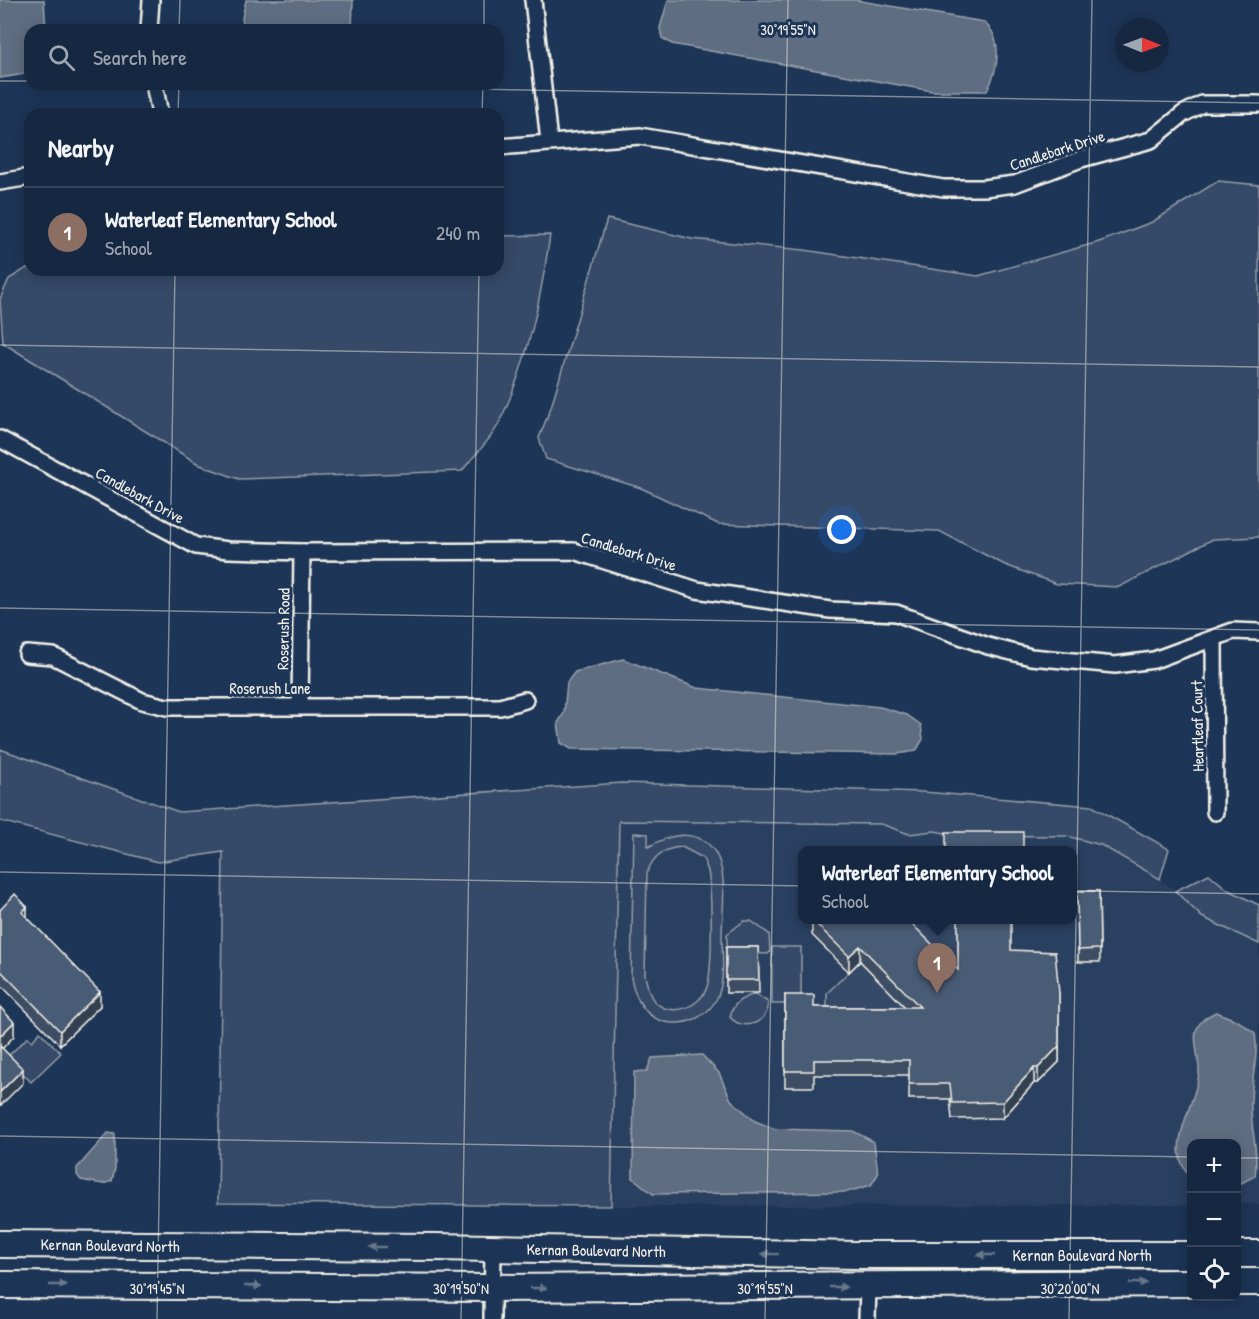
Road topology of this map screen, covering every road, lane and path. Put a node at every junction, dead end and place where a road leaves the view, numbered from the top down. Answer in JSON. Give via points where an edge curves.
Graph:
{"nodes":[{"id":1,"x":151,"y":0,"type":"edge"},
{"id":2,"x":533,"y":0,"type":"edge"},
{"id":3,"x":149,"y":24,"type":"edge"},
{"id":4,"x":155,"y":90,"type":"edge"},
{"id":5,"x":1259,"y":104,"type":"edge"},
{"id":6,"x":159,"y":108,"type":"edge"},
{"id":7,"x":549,"y":141,"type":"junction"},
{"id":8,"x":504,"y":146,"type":"edge"},
{"id":9,"x":24,"y":178,"type":"edge"},
{"id":10,"x":0,"y":182,"type":"edge"},
{"id":11,"x":0,"y":439,"type":"edge"},
{"id":12,"x":302,"y":552,"type":"junction"},
{"id":13,"x":1259,"y":632,"type":"edge"},
{"id":14,"x":1214,"y":640,"type":"junction"},
{"id":15,"x":27,"y":654,"type":"dead end"},
{"id":16,"x":525,"y":700,"type":"dead end"},
{"id":17,"x":300,"y":705,"type":"junction"},
{"id":18,"x":1215,"y":812,"type":"dead end"},
{"id":19,"x":0,"y":1244,"type":"edge"},
{"id":20,"x":493,"y":1248,"type":"junction"},
{"id":21,"x":1241,"y":1254,"type":"edge"},
{"id":22,"x":1259,"y":1254,"type":"edge"},
{"id":23,"x":1187,"y":1255,"type":"edge"},
{"id":24,"x":1187,"y":1282,"type":"edge"},
{"id":25,"x":1241,"y":1282,"type":"edge"},
{"id":26,"x":1259,"y":1282,"type":"edge"},
{"id":27,"x":0,"y":1285,"type":"edge"},
{"id":28,"x":868,"y":1287,"type":"junction"},
{"id":29,"x":492,"y":1288,"type":"junction"},
{"id":30,"x":492,"y":1319,"type":"edge"},
{"id":31,"x":867,"y":1319,"type":"edge"}],
"edges":[{"from":1,"to":3,"type":"street"},
{"from":2,"to":7,"type":"street"},
{"from":4,"to":6,"type":"street"},
{"from":5,"to":7,"type":"street","name":"Candlebark Drive","via":[[1202,104],[1151,140],[1081,159],[1015,184],[984,188],[943,188],[640,136]]},
{"from":7,"to":8,"type":"street","name":"Candlebark Drive"},
{"from":9,"to":10,"type":"street"},
{"from":11,"to":12,"type":"street","name":"Candlebark Drive","via":[[196,546]]},
{"from":12,"to":14,"type":"street","name":"Candlebark Drive","via":[[574,551],[697,590],[806,607],[896,613],[988,646],[1032,657],[1091,663],[1114,665],[1154,660]]},
{"from":12,"to":17,"type":"street","name":"Roserush Road"},
{"from":13,"to":14,"type":"street","name":"Candlebark Drive","via":[[1233,631]]},
{"from":14,"to":18,"type":"street","name":"Heartleaf Court"},
{"from":15,"to":17,"type":"street","name":"Roserush Lane","via":[[53,656],[142,701],[167,707]]},
{"from":16,"to":17,"type":"street","name":"Roserush Lane","via":[[500,707]]},
{"from":20,"to":19,"type":"main road","name":"Kernan Boulevard North","one_way":true},
{"from":23,"to":20,"type":"main road","name":"Kernan Boulevard North","one_way":true,"via":[[856,1255]]},
{"from":20,"to":29,"type":"street"},
{"from":21,"to":22,"type":"main road"},
{"from":28,"to":24,"type":"main road","name":"Kernan Boulevard North","one_way":true},
{"from":25,"to":26,"type":"main road"},
{"from":27,"to":29,"type":"main road","name":"Kernan Boulevard North","one_way":true},
{"from":29,"to":28,"type":"main road","name":"Kernan Boulevard North","one_way":true},
{"from":28,"to":31,"type":"street"},
{"from":29,"to":30,"type":"street"}]}
